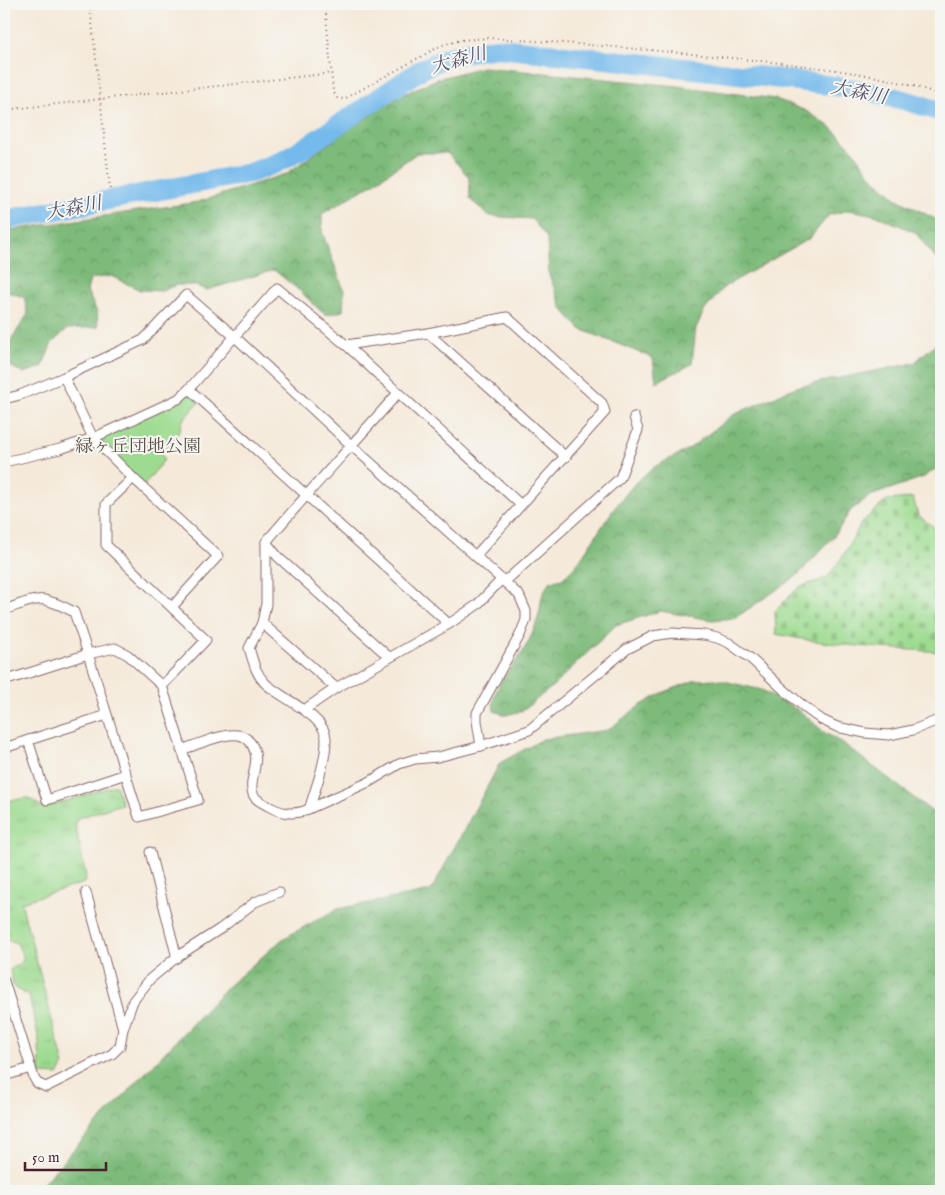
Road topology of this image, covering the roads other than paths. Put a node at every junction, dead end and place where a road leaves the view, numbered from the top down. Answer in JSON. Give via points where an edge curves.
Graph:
{"nodes":[{"id":1,"x":428,"y":333,"type":"junction"},
{"id":2,"x":234,"y":336,"type":"junction"},
{"id":3,"x":346,"y":346,"type":"junction"},
{"id":4,"x":64,"y":377,"type":"junction"},
{"id":5,"x":189,"y":389,"type":"junction"},
{"id":6,"x":398,"y":394,"type":"junction"},
{"id":7,"x":4,"y":399,"type":"edge"},
{"id":8,"x":634,"y":417,"type":"dead end"},
{"id":9,"x":93,"y":438,"type":"junction"},
{"id":10,"x":352,"y":446,"type":"junction"},
{"id":11,"x":566,"y":457,"type":"junction"},
{"id":12,"x":4,"y":462,"type":"edge"},
{"id":13,"x":133,"y":478,"type":"junction"},
{"id":14,"x":305,"y":496,"type":"junction"},
{"id":15,"x":521,"y":505,"type":"junction"},
{"id":16,"x":266,"y":542,"type":"junction"},
{"id":17,"x":476,"y":555,"type":"junction"},
{"id":18,"x":501,"y":580,"type":"junction"},
{"id":19,"x":172,"y":607,"type":"junction"},
{"id":20,"x":4,"y":610,"type":"edge"},
{"id":21,"x":262,"y":623,"type":"junction"},
{"id":22,"x":449,"y":624,"type":"junction"},
{"id":23,"x":88,"y":654,"type":"junction"},
{"id":24,"x":390,"y":657,"type":"junction"},
{"id":25,"x":4,"y":681,"type":"edge"},
{"id":26,"x":162,"y":686,"type":"junction"},
{"id":27,"x":336,"y":688,"type":"junction"},
{"id":28,"x":304,"y":710,"type":"junction"},
{"id":29,"x":107,"y":715,"type":"junction"},
{"id":30,"x":941,"y":719,"type":"edge"},
{"id":31,"x":28,"y":740,"type":"junction"},
{"id":32,"x":482,"y":746,"type":"junction"},
{"id":33,"x":4,"y":748,"type":"edge"},
{"id":34,"x":182,"y":750,"type":"junction"},
{"id":35,"x":126,"y":774,"type":"junction"},
{"id":36,"x":310,"y":807,"type":"junction"},
{"id":37,"x":150,"y":852,"type":"dead end"},
{"id":38,"x":86,"y":892,"type":"dead end"},
{"id":39,"x":279,"y":892,"type":"dead end"},
{"id":40,"x":176,"y":958,"type":"junction"},
{"id":41,"x":4,"y":981,"type":"edge"},
{"id":42,"x":8,"y":1007,"type":"edge"},
{"id":43,"x":123,"y":1029,"type":"junction"},
{"id":44,"x":31,"y":1068,"type":"junction"},
{"id":45,"x":4,"y":1076,"type":"edge"}],
"edges":[{"from":1,"to":3,"type":"street"},
{"from":1,"to":11,"type":"street"},
{"from":1,"to":11,"type":"street","via":[[507,316],[602,403],[605,412]]},
{"from":2,"to":3,"type":"street","via":[[277,288]]},
{"from":2,"to":4,"type":"street","via":[[186,295],[143,340]]},
{"from":2,"to":5,"type":"street"},
{"from":2,"to":10,"type":"street"},
{"from":3,"to":6,"type":"street"},
{"from":4,"to":7,"type":"street"},
{"from":4,"to":9,"type":"street"},
{"from":5,"to":9,"type":"street","via":[[178,399]]},
{"from":5,"to":14,"type":"street"},
{"from":6,"to":10,"type":"street"},
{"from":6,"to":15,"type":"street"},
{"from":8,"to":18,"type":"street","via":[[638,430],[620,478],[509,578]]},
{"from":9,"to":12,"type":"street"},
{"from":9,"to":13,"type":"street"},
{"from":10,"to":14,"type":"street"},
{"from":10,"to":17,"type":"street"},
{"from":11,"to":15,"type":"street"},
{"from":13,"to":19,"type":"street","via":[[106,504],[106,546]]},
{"from":13,"to":19,"type":"street","via":[[218,556]]},
{"from":14,"to":16,"type":"street"},
{"from":14,"to":22,"type":"street"},
{"from":15,"to":17,"type":"street"},
{"from":16,"to":21,"type":"street","via":[[266,604]]},
{"from":16,"to":24,"type":"street","via":[[278,557]]},
{"from":17,"to":18,"type":"street"},
{"from":18,"to":22,"type":"street","via":[[477,605]]},
{"from":18,"to":32,"type":"street","via":[[519,595],[526,610],[526,620],[478,713]]},
{"from":19,"to":26,"type":"street","via":[[206,640]]},
{"from":20,"to":23,"type":"street","via":[[35,599],[45,599],[74,612]]},
{"from":21,"to":27,"type":"street"},
{"from":21,"to":28,"type":"street","via":[[249,648],[257,672],[265,683]]},
{"from":22,"to":24,"type":"street"},
{"from":23,"to":25,"type":"street"},
{"from":23,"to":26,"type":"street","via":[[115,648],[128,655]]},
{"from":23,"to":29,"type":"street"},
{"from":24,"to":27,"type":"street"},
{"from":26,"to":34,"type":"street"},
{"from":27,"to":28,"type":"street"},
{"from":28,"to":36,"type":"street","via":[[320,723],[327,737]]},
{"from":29,"to":31,"type":"street"},
{"from":29,"to":35,"type":"street"},
{"from":30,"to":32,"type":"street","via":[[889,735],[837,726],[808,710],[729,643],[704,635],[672,633],[653,636],[627,649],[529,730]]},
{"from":31,"to":33,"type":"street"},
{"from":31,"to":35,"type":"street","via":[[47,800]]},
{"from":32,"to":36,"type":"street","via":[[399,764],[369,782]]},
{"from":34,"to":35,"type":"street","via":[[198,800],[139,817]]},
{"from":34,"to":36,"type":"street","via":[[220,736],[241,735],[252,743],[256,754],[252,793],[256,798],[287,814]]},
{"from":37,"to":40,"type":"street"},
{"from":38,"to":43,"type":"street"},
{"from":39,"to":40,"type":"street","via":[[255,902],[220,930]]},
{"from":40,"to":43,"type":"street","via":[[150,979],[133,1001]]},
{"from":41,"to":42,"type":"street"},
{"from":42,"to":44,"type":"street"},
{"from":43,"to":44,"type":"street","via":[[120,1046],[112,1054],[55,1084],[46,1087],[37,1083]]},
{"from":44,"to":45,"type":"street"}]}
